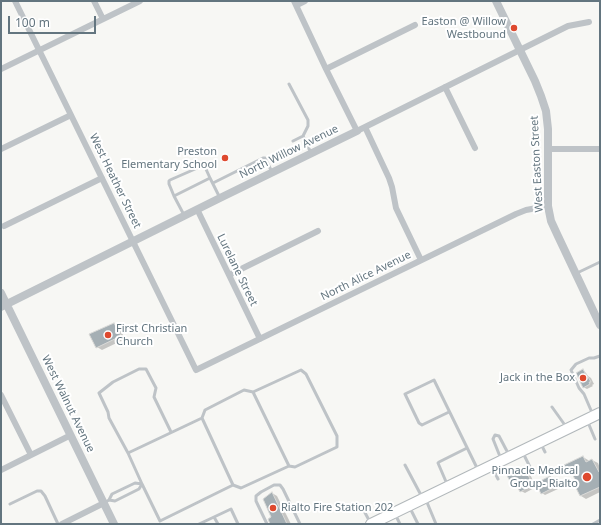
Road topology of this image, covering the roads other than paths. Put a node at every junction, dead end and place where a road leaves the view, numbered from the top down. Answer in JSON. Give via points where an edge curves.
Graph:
{"nodes":[{"id":1,"x":15,"y":1,"type":"edge"},
{"id":2,"x":94,"y":1,"type":"edge"},
{"id":3,"x":140,"y":1,"type":"edge"},
{"id":4,"x":305,"y":1,"type":"edge"},
{"id":5,"x":496,"y":1,"type":"edge"},
{"id":6,"x":296,"y":3,"type":"edge"},
{"id":7,"x":103,"y":19,"type":"junction"},
{"id":8,"x":589,"y":22,"type":"dead end"},
{"id":9,"x":415,"y":25,"type":"dead end"},
{"id":10,"x":40,"y":50,"type":"junction"},
{"id":11,"x":519,"y":50,"type":"junction"},
{"id":12,"x":326,"y":69,"type":"junction"},
{"id":13,"x":1,"y":70,"type":"edge"},
{"id":14,"x":289,"y":84,"type":"dead end"},
{"id":15,"x":445,"y":87,"type":"junction"},
{"id":16,"x":71,"y":115,"type":"junction"},
{"id":17,"x":361,"y":129,"type":"junction"},
{"id":18,"x":303,"y":136,"type":"junction"},
{"id":19,"x":292,"y":141,"type":"dead end"},
{"id":20,"x":475,"y":148,"type":"dead end"},
{"id":21,"x":548,"y":149,"type":"junction"},
{"id":22,"x":600,"y":149,"type":"edge"},
{"id":23,"x":1,"y":150,"type":"edge"},
{"id":24,"x":311,"y":153,"type":"junction"},
{"id":25,"x":272,"y":172,"type":"junction"},
{"id":26,"x":102,"y":178,"type":"junction"},
{"id":27,"x":210,"y":178,"type":"junction"},
{"id":28,"x":213,"y":183,"type":"junction"},
{"id":29,"x":174,"y":196,"type":"junction"},
{"id":30,"x":220,"y":198,"type":"junction"},
{"id":31,"x":548,"y":206,"type":"junction"},
{"id":32,"x":197,"y":209,"type":"junction"},
{"id":33,"x":184,"y":216,"type":"junction"},
{"id":34,"x":4,"y":226,"type":"dead end"},
{"id":35,"x":318,"y":230,"type":"dead end"},
{"id":36,"x":133,"y":242,"type":"junction"},
{"id":37,"x":421,"y":260,"type":"junction"},
{"id":38,"x":600,"y":262,"type":"edge"},
{"id":39,"x":575,"y":273,"type":"junction"},
{"id":40,"x":229,"y":274,"type":"junction"},
{"id":41,"x":1,"y":293,"type":"edge"},
{"id":42,"x":4,"y":305,"type":"edge"},
{"id":43,"x":600,"y":325,"type":"edge"},
{"id":44,"x":260,"y":339,"type":"junction"},
{"id":45,"x":600,"y":356,"type":"edge"},
{"id":46,"x":196,"y":370,"type":"joint"},
{"id":47,"x":253,"y":392,"type":"junction"},
{"id":48,"x":1,"y":395,"type":"edge"},
{"id":49,"x":552,"y":407,"type":"dead end"},
{"id":50,"x":449,"y":412,"type":"junction"},
{"id":51,"x":593,"y":416,"type":"edge"},
{"id":52,"x":202,"y":418,"type":"junction"},
{"id":53,"x":568,"y":429,"type":"junction"},
{"id":54,"x":171,"y":432,"type":"junction"},
{"id":55,"x":71,"y":435,"type":"junction"},
{"id":56,"x":595,"y":439,"type":"dead end"},
{"id":57,"x":540,"y":442,"type":"junction"},
{"id":58,"x":467,"y":448,"type":"junction"},
{"id":59,"x":522,"y":451,"type":"junction"},
{"id":60,"x":545,"y":452,"type":"dead end"},
{"id":61,"x":128,"y":453,"type":"junction"},
{"id":62,"x":31,"y":455,"type":"junction"},
{"id":63,"x":506,"y":459,"type":"junction"},
{"id":64,"x":405,"y":465,"type":"dead end"},
{"id":65,"x":289,"y":466,"type":"junction"},
{"id":66,"x":491,"y":466,"type":"junction"},
{"id":67,"x":1,"y":470,"type":"edge"},
{"id":68,"x":532,"y":471,"type":"dead end"},
{"id":69,"x":479,"y":472,"type":"junction"},
{"id":70,"x":498,"y":479,"type":"dead end"},
{"id":71,"x":142,"y":484,"type":"junction"},
{"id":72,"x":234,"y":485,"type":"junction"},
{"id":73,"x":448,"y":487,"type":"junction"},
{"id":74,"x":424,"y":498,"type":"junction"},
{"id":75,"x":107,"y":502,"type":"junction"},
{"id":76,"x":10,"y":504,"type":"dead end"},
{"id":77,"x":409,"y":505,"type":"junction"},
{"id":78,"x":363,"y":509,"type":"dead end"},
{"id":79,"x":394,"y":512,"type":"junction"},
{"id":80,"x":214,"y":517,"type":"junction"},
{"id":81,"x":600,"y":520,"type":"edge"},
{"id":82,"x":58,"y":524,"type":"edge"},
{"id":83,"x":62,"y":524,"type":"edge"},
{"id":84,"x":114,"y":524,"type":"edge"},
{"id":85,"x":199,"y":524,"type":"edge"},
{"id":86,"x":218,"y":524,"type":"edge"},
{"id":87,"x":238,"y":524,"type":"edge"},
{"id":88,"x":267,"y":524,"type":"edge"},
{"id":89,"x":300,"y":524,"type":"edge"},
{"id":90,"x":371,"y":524,"type":"edge"},
{"id":91,"x":400,"y":524,"type":"edge"},
{"id":92,"x":418,"y":524,"type":"edge"},
{"id":93,"x":436,"y":524,"type":"edge"},
{"id":94,"x":593,"y":524,"type":"edge"}],
"edges":[{"from":1,"to":10,"type":"street","name":"West Heather Street"},
{"from":2,"to":7,"type":"street"},
{"from":3,"to":7,"type":"street"},
{"from":4,"to":6,"type":"street"},
{"from":5,"to":11,"type":"street","name":"West Easton Street"},
{"from":6,"to":12,"type":"street"},
{"from":7,"to":10,"type":"street"},
{"from":8,"to":11,"type":"street","name":"North Willow Avenue","via":[[568,26]]},
{"from":9,"to":12,"type":"street"},
{"from":10,"to":13,"type":"street"},
{"from":10,"to":16,"type":"street","name":"West Heather Street"},
{"from":11,"to":15,"type":"street","name":"North Willow Avenue"},
{"from":11,"to":21,"type":"street","name":"West Easton Street","via":[[544,104]]},
{"from":12,"to":17,"type":"street"},
{"from":14,"to":18,"type":"lane","via":[[308,120]]},
{"from":15,"to":17,"type":"street","name":"North Willow Avenue"},
{"from":15,"to":20,"type":"street"},
{"from":16,"to":23,"type":"street"},
{"from":16,"to":26,"type":"street","name":"West Heather Street"},
{"from":17,"to":24,"type":"street","name":"North Willow Avenue"},
{"from":17,"to":37,"type":"street","via":[[389,178],[396,208]]},
{"from":18,"to":19,"type":"lane"},
{"from":18,"to":24,"type":"lane"},
{"from":21,"to":22,"type":"street"},
{"from":21,"to":31,"type":"street","name":"West Easton Street"},
{"from":24,"to":25,"type":"street","name":"North Willow Avenue"},
{"from":25,"to":28,"type":"lane","via":[[265,158],[262,158]]},
{"from":25,"to":30,"type":"street","name":"North Willow Avenue"},
{"from":26,"to":34,"type":"street"},
{"from":26,"to":36,"type":"street","name":"West Heather Street"},
{"from":27,"to":28,"type":"lane"},
{"from":27,"to":29,"type":"lane"},
{"from":27,"to":29,"type":"lane","via":[[202,166],[170,180]]},
{"from":28,"to":30,"type":"lane"},
{"from":29,"to":33,"type":"lane"},
{"from":30,"to":32,"type":"street","name":"North Willow Avenue"},
{"from":31,"to":37,"type":"street","name":"North Alice Avenue","via":[[516,214]]},
{"from":31,"to":39,"type":"street","name":"West Easton Street","via":[[556,234]]},
{"from":32,"to":33,"type":"street","name":"North Willow Avenue"},
{"from":32,"to":40,"type":"street","name":"Lurelane Street"},
{"from":33,"to":36,"type":"street","name":"North Willow Avenue"},
{"from":35,"to":40,"type":"street"},
{"from":36,"to":42,"type":"street","name":"North Willow Avenue"},
{"from":36,"to":46,"type":"street","name":"West Heather Street"},
{"from":37,"to":44,"type":"street","name":"North Alice Avenue"},
{"from":38,"to":39,"type":"lane"},
{"from":39,"to":43,"type":"street","name":"West Easton Street"},
{"from":40,"to":44,"type":"street","name":"Lurelane Street"},
{"from":41,"to":42,"type":"street","name":"West Walnut Avenue"},
{"from":42,"to":55,"type":"street","name":"West Walnut Avenue"},
{"from":44,"to":46,"type":"street","name":"North Alice Avenue"},
{"from":45,"to":51,"type":"lane","via":[[576,364],[571,370]]},
{"from":47,"to":52,"type":"lane","via":[[244,390],[205,410]]},
{"from":47,"to":65,"type":"lane"},
{"from":47,"to":65,"type":"lane","via":[[301,370],[306,374],[337,436],[336,447],[296,467]]},
{"from":48,"to":62,"type":"street"},
{"from":49,"to":53,"type":"lane"},
{"from":50,"to":50,"type":"lane","via":[[434,380],[405,394],[422,425]]},
{"from":50,"to":58,"type":"lane"},
{"from":51,"to":53,"type":"main road"},
{"from":51,"to":56,"type":"lane"},
{"from":52,"to":54,"type":"lane"},
{"from":52,"to":72,"type":"lane"},
{"from":53,"to":57,"type":"main road"},
{"from":54,"to":61,"type":"lane"},
{"from":54,"to":61,"type":"lane","via":[[154,397],[156,388],[146,369],[138,369],[113,382],[99,393]]},
{"from":55,"to":62,"type":"street"},
{"from":55,"to":75,"type":"street","name":"West Walnut Avenue"},
{"from":57,"to":59,"type":"main road"},
{"from":57,"to":60,"type":"lane"},
{"from":58,"to":69,"type":"lane"},
{"from":58,"to":73,"type":"lane","via":[[438,463]]},
{"from":59,"to":63,"type":"main road"},
{"from":59,"to":68,"type":"lane"},
{"from":61,"to":71,"type":"lane"},
{"from":62,"to":67,"type":"street"},
{"from":63,"to":63,"type":"lane","via":[[499,436],[495,435],[493,439]]},
{"from":63,"to":66,"type":"main road"},
{"from":64,"to":74,"type":"lane"},
{"from":65,"to":72,"type":"lane","via":[[241,488]]},
{"from":66,"to":69,"type":"main road"},
{"from":66,"to":70,"type":"lane"},
{"from":69,"to":73,"type":"main road"},
{"from":71,"to":72,"type":"lane","via":[[160,521]]},
{"from":71,"to":75,"type":"lane","via":[[138,489],[115,501]]},
{"from":71,"to":75,"type":"lane","via":[[136,483],[112,494]]},
{"from":73,"to":74,"type":"main road"},
{"from":74,"to":77,"type":"main road"},
{"from":74,"to":93,"type":"lane"},
{"from":75,"to":83,"type":"street"},
{"from":75,"to":84,"type":"street","name":"West Walnut Avenue"},
{"from":76,"to":82,"type":"lane","via":[[41,491]]},
{"from":77,"to":79,"type":"main road"},
{"from":77,"to":92,"type":"lane"},
{"from":78,"to":90,"type":"lane"},
{"from":79,"to":90,"type":"main road"},
{"from":79,"to":91,"type":"lane"},
{"from":80,"to":85,"type":"lane"},
{"from":80,"to":86,"type":"lane"},
{"from":80,"to":87,"type":"lane","via":[[230,509]]},
{"from":81,"to":94,"type":"lane"},
{"from":88,"to":89,"type":"lane","via":[[256,496],[274,485],[280,485]]}]}
